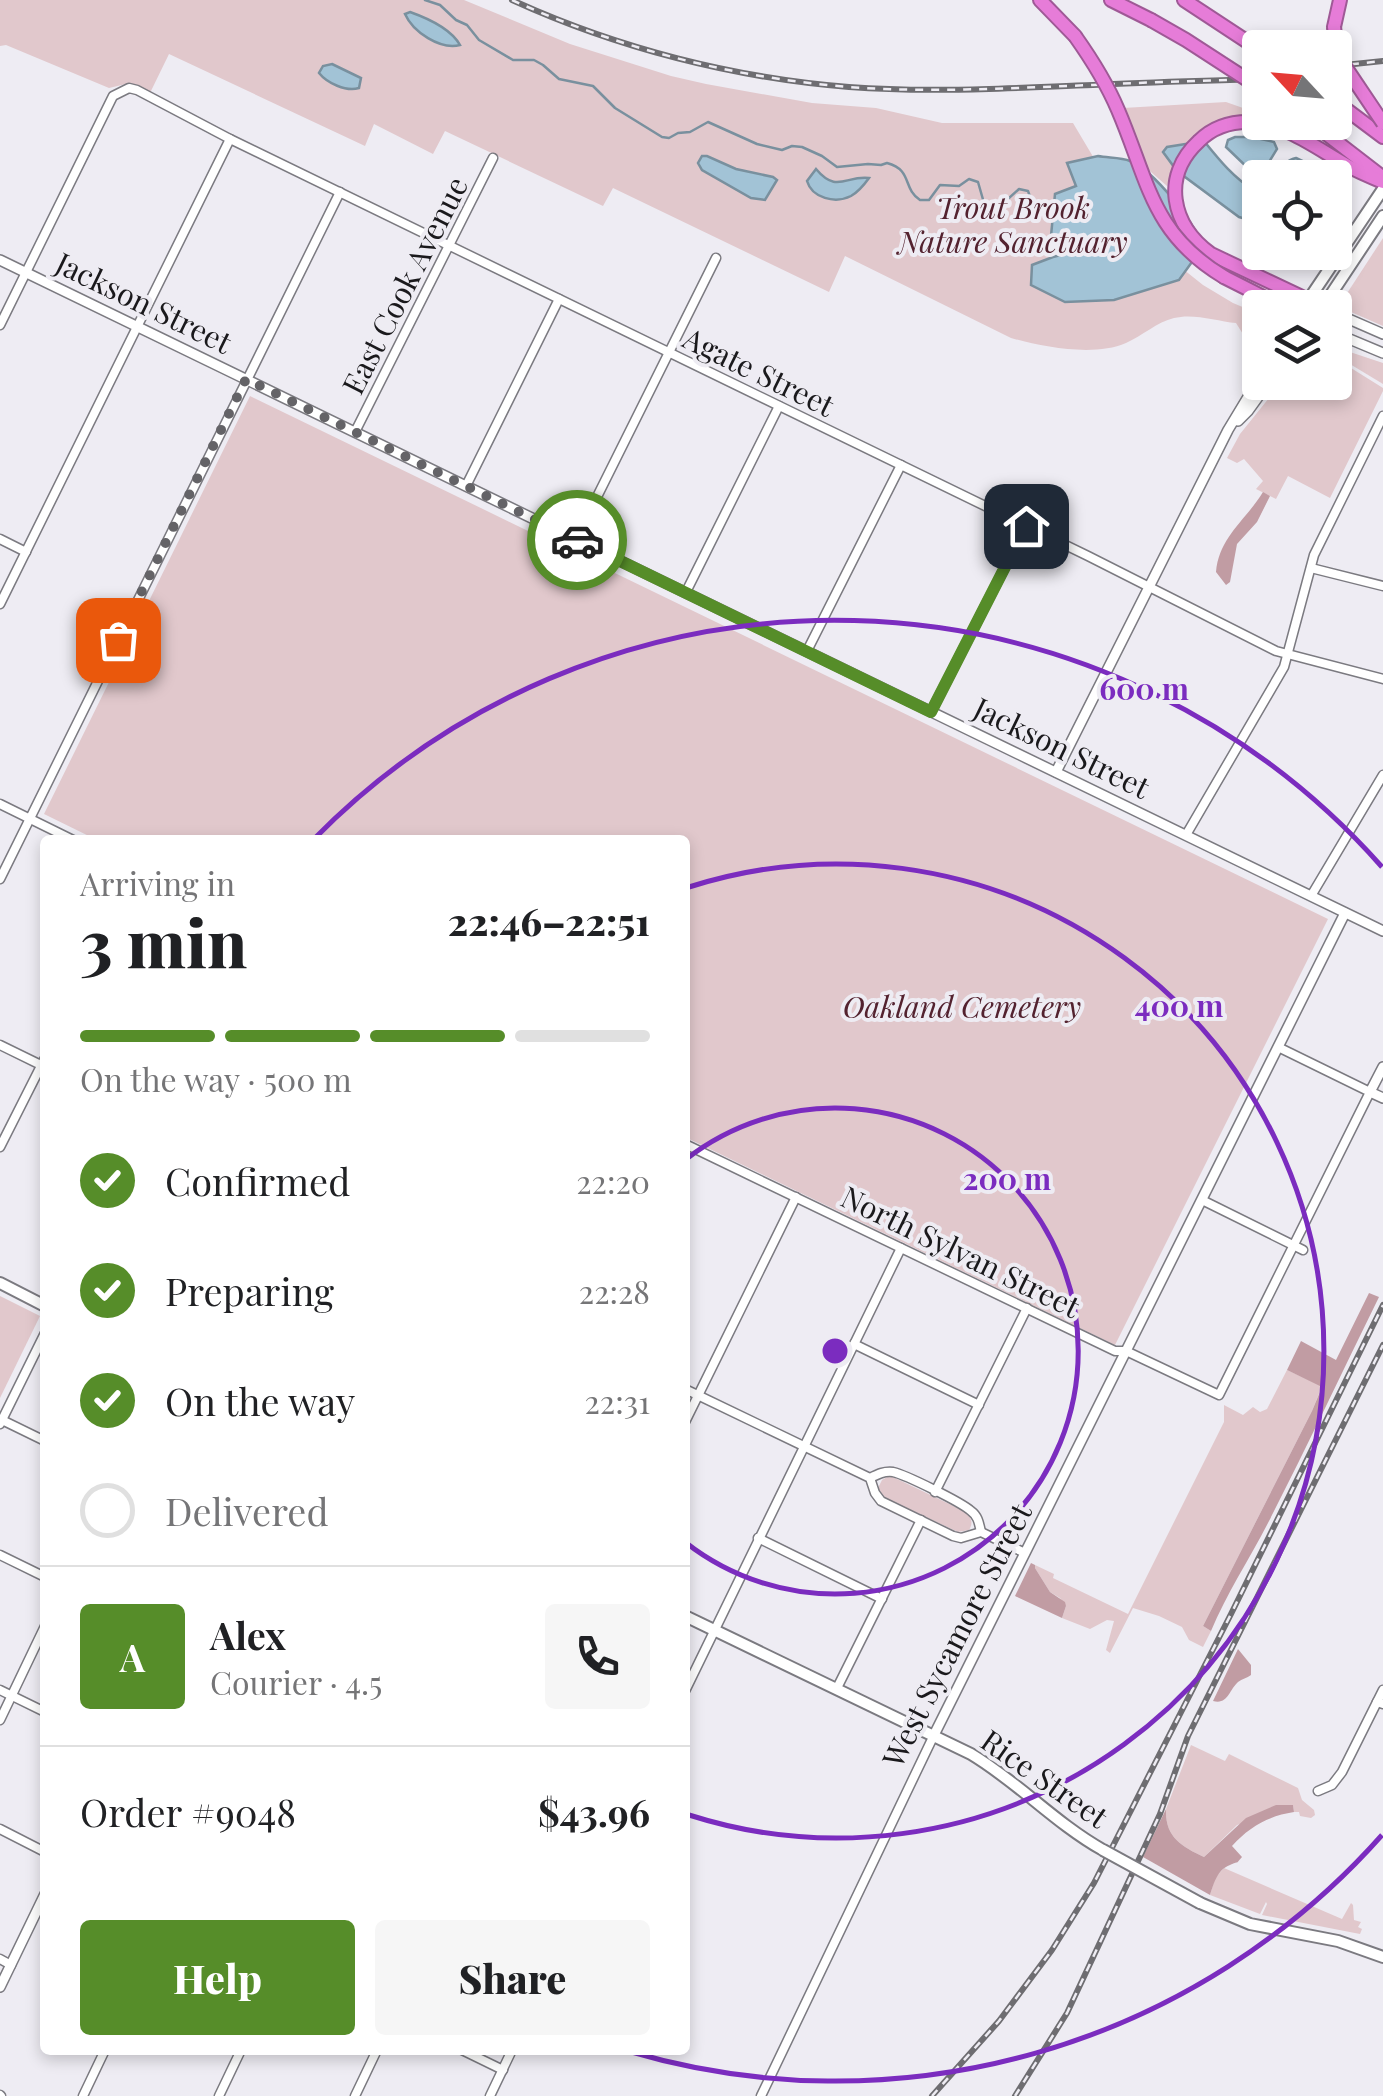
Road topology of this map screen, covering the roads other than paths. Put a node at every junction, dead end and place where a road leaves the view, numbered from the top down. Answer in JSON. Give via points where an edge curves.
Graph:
{"nodes":[{"id":1,"x":1040,"y":0,"type":"edge"},
{"id":2,"x":1112,"y":0,"type":"edge"},
{"id":3,"x":1184,"y":0,"type":"edge"},
{"id":4,"x":1340,"y":0,"type":"edge"},
{"id":5,"x":1242,"y":38,"type":"edge"},
{"id":6,"x":1242,"y":76,"type":"edge"},
{"id":7,"x":1352,"y":114,"type":"edge"},
{"id":8,"x":1383,"y":123,"type":"edge"},
{"id":9,"x":1383,"y":137,"type":"edge"},
{"id":10,"x":230,"y":139,"type":"junction"},
{"id":11,"x":1332,"y":140,"type":"edge"},
{"id":12,"x":494,"y":158,"type":"dead end"},
{"id":13,"x":1383,"y":183,"type":"edge"},
{"id":14,"x":340,"y":192,"type":"junction"},
{"id":15,"x":1383,"y":216,"type":"edge"},
{"id":16,"x":449,"y":246,"type":"junction"},
{"id":17,"x":716,"y":258,"type":"dead end"},
{"id":18,"x":0,"y":260,"type":"edge"},
{"id":19,"x":25,"y":272,"type":"junction"},
{"id":20,"x":1250,"y":290,"type":"edge"},
{"id":21,"x":1279,"y":290,"type":"edge"},
{"id":22,"x":1314,"y":290,"type":"edge"},
{"id":23,"x":1334,"y":290,"type":"edge"},
{"id":24,"x":558,"y":298,"type":"junction"},
{"id":25,"x":1352,"y":320,"type":"edge"},
{"id":26,"x":0,"y":324,"type":"edge"},
{"id":27,"x":136,"y":326,"type":"junction"},
{"id":28,"x":1383,"y":334,"type":"edge"},
{"id":29,"x":1352,"y":341,"type":"edge"},
{"id":30,"x":670,"y":352,"type":"junction"},
{"id":31,"x":1383,"y":353,"type":"edge"},
{"id":32,"x":246,"y":379,"type":"junction"},
{"id":33,"x":1246,"y":400,"type":"edge"},
{"id":34,"x":1256,"y":400,"type":"edge"},
{"id":35,"x":779,"y":406,"type":"junction"},
{"id":36,"x":1383,"y":416,"type":"edge"},
{"id":37,"x":1228,"y":430,"type":"junction"},
{"id":38,"x":356,"y":432,"type":"junction"},
{"id":39,"x":901,"y":465,"type":"junction"},
{"id":40,"x":466,"y":486,"type":"junction"},
{"id":41,"x":1026,"y":526,"type":"junction"},
{"id":42,"x":0,"y":539,"type":"edge"},
{"id":43,"x":576,"y":539,"type":"junction"},
{"id":44,"x":26,"y":552,"type":"junction"},
{"id":45,"x":1310,"y":568,"type":"junction"},
{"id":46,"x":1383,"y":586,"type":"edge"},
{"id":47,"x":1149,"y":587,"type":"junction"},
{"id":48,"x":686,"y":592,"type":"junction"},
{"id":49,"x":0,"y":604,"type":"edge"},
{"id":50,"x":807,"y":651,"type":"junction"},
{"id":51,"x":1288,"y":655,"type":"junction"},
{"id":52,"x":1383,"y":680,"type":"edge"},
{"id":53,"x":931,"y":712,"type":"junction"},
{"id":54,"x":1056,"y":772,"type":"junction"},
{"id":55,"x":1383,"y":774,"type":"edge"},
{"id":56,"x":0,"y":804,"type":"edge"},
{"id":57,"x":30,"y":819,"type":"junction"},
{"id":58,"x":63,"y":835,"type":"edge"},
{"id":59,"x":1186,"y":835,"type":"junction"},
{"id":60,"x":0,"y":879,"type":"edge"},
{"id":61,"x":1311,"y":896,"type":"junction"},
{"id":62,"x":1345,"y":913,"type":"junction"},
{"id":63,"x":1383,"y":931,"type":"edge"},
{"id":64,"x":0,"y":1045,"type":"edge"},
{"id":65,"x":1278,"y":1048,"type":"junction"},
{"id":66,"x":40,"y":1061,"type":"edge"},
{"id":67,"x":1383,"y":1066,"type":"edge"},
{"id":68,"x":40,"y":1071,"type":"edge"},
{"id":69,"x":1370,"y":1092,"type":"junction"},
{"id":70,"x":1383,"y":1098,"type":"edge"},
{"id":71,"x":0,"y":1147,"type":"edge"},
{"id":72,"x":690,"y":1148,"type":"edge"},
{"id":73,"x":796,"y":1197,"type":"junction"},
{"id":74,"x":1202,"y":1200,"type":"junction"},
{"id":75,"x":1292,"y":1245,"type":"junction"},
{"id":76,"x":901,"y":1248,"type":"junction"},
{"id":77,"x":1303,"y":1250,"type":"dead end"},
{"id":78,"x":0,"y":1283,"type":"edge"},
{"id":79,"x":40,"y":1303,"type":"edge"},
{"id":80,"x":1027,"y":1308,"type":"junction"},
{"id":81,"x":40,"y":1344,"type":"edge"},
{"id":82,"x":854,"y":1344,"type":"junction"},
{"id":83,"x":1126,"y":1351,"type":"junction"},
{"id":84,"x":690,"y":1391,"type":"edge"},
{"id":85,"x":698,"y":1395,"type":"junction"},
{"id":86,"x":979,"y":1405,"type":"junction"},
{"id":87,"x":690,"y":1412,"type":"edge"},
{"id":88,"x":1,"y":1422,"type":"edge"},
{"id":89,"x":40,"y":1439,"type":"edge"},
{"id":90,"x":803,"y":1446,"type":"junction"},
{"id":91,"x":870,"y":1478,"type":"junction"},
{"id":92,"x":935,"y":1492,"type":"junction"},
{"id":93,"x":921,"y":1520,"type":"junction"},
{"id":94,"x":981,"y":1532,"type":"junction"},
{"id":95,"x":758,"y":1538,"type":"junction"},
{"id":96,"x":1026,"y":1552,"type":"junction"},
{"id":97,"x":0,"y":1555,"type":"edge"},
{"id":98,"x":40,"y":1575,"type":"edge"},
{"id":99,"x":882,"y":1599,"type":"junction"},
{"id":100,"x":690,"y":1618,"type":"edge"},
{"id":101,"x":714,"y":1630,"type":"junction"},
{"id":102,"x":40,"y":1637,"type":"edge"},
{"id":103,"x":690,"y":1680,"type":"edge"},
{"id":104,"x":837,"y":1688,"type":"junction"},
{"id":105,"x":0,"y":1690,"type":"edge"},
{"id":106,"x":1383,"y":1690,"type":"edge"},
{"id":107,"x":12,"y":1696,"type":"junction"},
{"id":108,"x":1380,"y":1703,"type":"edge"},
{"id":109,"x":40,"y":1710,"type":"edge"},
{"id":110,"x":0,"y":1720,"type":"edge"},
{"id":111,"x":934,"y":1735,"type":"junction"},
{"id":112,"x":1318,"y":1791,"type":"dead end"},
{"id":113,"x":0,"y":1829,"type":"edge"},
{"id":114,"x":40,"y":1849,"type":"edge"},
{"id":115,"x":40,"y":1904,"type":"edge"},
{"id":116,"x":1383,"y":1957,"type":"edge"},
{"id":117,"x":0,"y":1959,"type":"edge"},
{"id":118,"x":11,"y":1964,"type":"junction"},
{"id":119,"x":0,"y":1987,"type":"edge"},
{"id":120,"x":103,"y":2055,"type":"edge"},
{"id":121,"x":239,"y":2055,"type":"edge"},
{"id":122,"x":376,"y":2055,"type":"edge"},
{"id":123,"x":472,"y":2055,"type":"edge"},
{"id":124,"x":510,"y":2055,"type":"edge"},
{"id":125,"x":503,"y":2070,"type":"junction"},
{"id":126,"x":83,"y":2096,"type":"edge"},
{"id":127,"x":219,"y":2096,"type":"edge"},
{"id":128,"x":355,"y":2096,"type":"edge"},
{"id":129,"x":490,"y":2096,"type":"edge"},
{"id":130,"x":761,"y":2096,"type":"edge"}],
"edges":[{"from":1,"to":20,"type":"highway","bridge":true,"via":[[1094,62],[1160,214],[1192,256]]},
{"from":2,"to":6,"type":"highway","bridge":true},
{"from":3,"to":5,"type":"highway"},
{"from":4,"to":8,"type":"highway","bridge":true,"via":[[1334,27],[1338,56]]},
{"from":7,"to":9,"type":"highway"},
{"from":10,"to":14,"type":"street","name":"Agate Street"},
{"from":10,"to":19,"type":"street","name":"Agate Street","via":[[137,90],[120,90]]},
{"from":10,"to":27,"type":"street"},
{"from":11,"to":13,"type":"highway"},
{"from":12,"to":16,"type":"street","name":"East Cook Avenue"},
{"from":13,"to":21,"type":"highway","via":[[1282,130],[1250,122],[1216,129],[1190,149],[1175,197],[1191,236],[1210,254]]},
{"from":13,"to":22,"type":"main road"},
{"from":14,"to":16,"type":"street","name":"Agate Street"},
{"from":14,"to":32,"type":"street"},
{"from":15,"to":23,"type":"main road"},
{"from":16,"to":24,"type":"street","name":"Agate Street"},
{"from":16,"to":38,"type":"street","name":"East Cook Avenue"},
{"from":17,"to":30,"type":"street"},
{"from":18,"to":19,"type":"street","name":"Jackson Street"},
{"from":19,"to":26,"type":"street"},
{"from":19,"to":27,"type":"street","name":"Jackson Street"},
{"from":24,"to":30,"type":"street","name":"Agate Street"},
{"from":24,"to":40,"type":"street"},
{"from":25,"to":28,"type":"street"},
{"from":27,"to":32,"type":"street","name":"Jackson Street"},
{"from":27,"to":44,"type":"street"},
{"from":29,"to":31,"type":"street"},
{"from":30,"to":35,"type":"street","name":"Agate Street"},
{"from":30,"to":43,"type":"street"},
{"from":32,"to":38,"type":"street","name":"Jackson Street"},
{"from":32,"to":57,"type":"street"},
{"from":33,"to":37,"type":"street"},
{"from":34,"to":37,"type":"street"},
{"from":35,"to":39,"type":"street","name":"Agate Street"},
{"from":35,"to":48,"type":"street"},
{"from":36,"to":45,"type":"street"},
{"from":37,"to":47,"type":"street"},
{"from":38,"to":40,"type":"street","name":"Jackson Street"},
{"from":39,"to":41,"type":"street","name":"Agate Street"},
{"from":39,"to":50,"type":"street"},
{"from":40,"to":43,"type":"street","name":"Jackson Street"},
{"from":41,"to":47,"type":"street","name":"Agate Street"},
{"from":41,"to":53,"type":"street"},
{"from":42,"to":44,"type":"street"},
{"from":43,"to":48,"type":"street","name":"Jackson Street"},
{"from":44,"to":49,"type":"street"},
{"from":45,"to":46,"type":"street"},
{"from":45,"to":51,"type":"street"},
{"from":47,"to":51,"type":"street","name":"Agate Street"},
{"from":47,"to":54,"type":"street"},
{"from":48,"to":50,"type":"street","name":"Jackson Street"},
{"from":50,"to":53,"type":"street","name":"Jackson Street"},
{"from":51,"to":52,"type":"street","name":"Agate Street"},
{"from":51,"to":59,"type":"street"},
{"from":53,"to":54,"type":"street","name":"Jackson Street"},
{"from":54,"to":59,"type":"street","name":"Jackson Street"},
{"from":55,"to":61,"type":"street"},
{"from":56,"to":57,"type":"street"},
{"from":57,"to":58,"type":"street"},
{"from":57,"to":60,"type":"street"},
{"from":59,"to":61,"type":"street","name":"Jackson Street"},
{"from":61,"to":62,"type":"street","name":"Jackson Street"},
{"from":62,"to":63,"type":"street","name":"Jackson Street"},
{"from":62,"to":65,"type":"street","name":"West Sycamore Street"},
{"from":64,"to":66,"type":"street"},
{"from":65,"to":69,"type":"street"},
{"from":65,"to":74,"type":"street","name":"West Sycamore Street"},
{"from":67,"to":69,"type":"street"},
{"from":68,"to":71,"type":"street"},
{"from":69,"to":70,"type":"street"},
{"from":69,"to":75,"type":"street"},
{"from":72,"to":73,"type":"street","name":"North Sylvan Street"},
{"from":73,"to":76,"type":"street","name":"North Sylvan Street"},
{"from":73,"to":85,"type":"street"},
{"from":74,"to":75,"type":"street"},
{"from":74,"to":83,"type":"street","name":"West Sycamore Street"},
{"from":75,"to":77,"type":"street"},
{"from":75,"to":83,"type":"street","name":"North Sylvan Street","via":[[1219,1395]]},
{"from":76,"to":80,"type":"street","name":"North Sylvan Street"},
{"from":76,"to":82,"type":"street"},
{"from":78,"to":79,"type":"main road"},
{"from":80,"to":83,"type":"street","name":"North Sylvan Street"},
{"from":80,"to":86,"type":"street"},
{"from":81,"to":88,"type":"street"},
{"from":82,"to":86,"type":"street"},
{"from":82,"to":90,"type":"street"},
{"from":83,"to":96,"type":"street","name":"West Sycamore Street"},
{"from":84,"to":85,"type":"street"},
{"from":85,"to":87,"type":"street"},
{"from":85,"to":90,"type":"street"},
{"from":86,"to":92,"type":"street"},
{"from":88,"to":89,"type":"street"},
{"from":90,"to":91,"type":"street"},
{"from":90,"to":95,"type":"street"},
{"from":91,"to":92,"type":"street","via":[[895,1473]]},
{"from":91,"to":93,"type":"street","via":[[881,1501]]},
{"from":92,"to":94,"type":"street","via":[[970,1509]]},
{"from":93,"to":94,"type":"street","via":[[961,1538]]},
{"from":93,"to":99,"type":"street"},
{"from":94,"to":96,"type":"street"},
{"from":95,"to":99,"type":"street"},
{"from":95,"to":101,"type":"street"},
{"from":96,"to":111,"type":"street","name":"West Sycamore Street"},
{"from":97,"to":98,"type":"street"},
{"from":99,"to":104,"type":"street"},
{"from":100,"to":101,"type":"main road","name":"Rice Street"},
{"from":101,"to":103,"type":"street"},
{"from":101,"to":104,"type":"main road","name":"Rice Street"},
{"from":102,"to":107,"type":"street"},
{"from":104,"to":111,"type":"main road","name":"Rice Street"},
{"from":105,"to":107,"type":"street"},
{"from":106,"to":108,"type":"street"},
{"from":107,"to":109,"type":"street"},
{"from":107,"to":110,"type":"street"},
{"from":108,"to":112,"type":"street","via":[[1342,1772]]},
{"from":111,"to":116,"type":"main road","name":"Rice Street","bridge":true,"via":[[989,1765],[1103,1850],[1200,1902],[1250,1924]]},
{"from":111,"to":130,"type":"street","name":"West Sycamore Street"},
{"from":113,"to":114,"type":"street"},
{"from":115,"to":118,"type":"street"},
{"from":117,"to":118,"type":"street"},
{"from":118,"to":119,"type":"street"},
{"from":120,"to":126,"type":"street"},
{"from":121,"to":127,"type":"street"},
{"from":122,"to":128,"type":"street"},
{"from":123,"to":125,"type":"street"},
{"from":124,"to":125,"type":"street"},
{"from":125,"to":129,"type":"street"}]}
